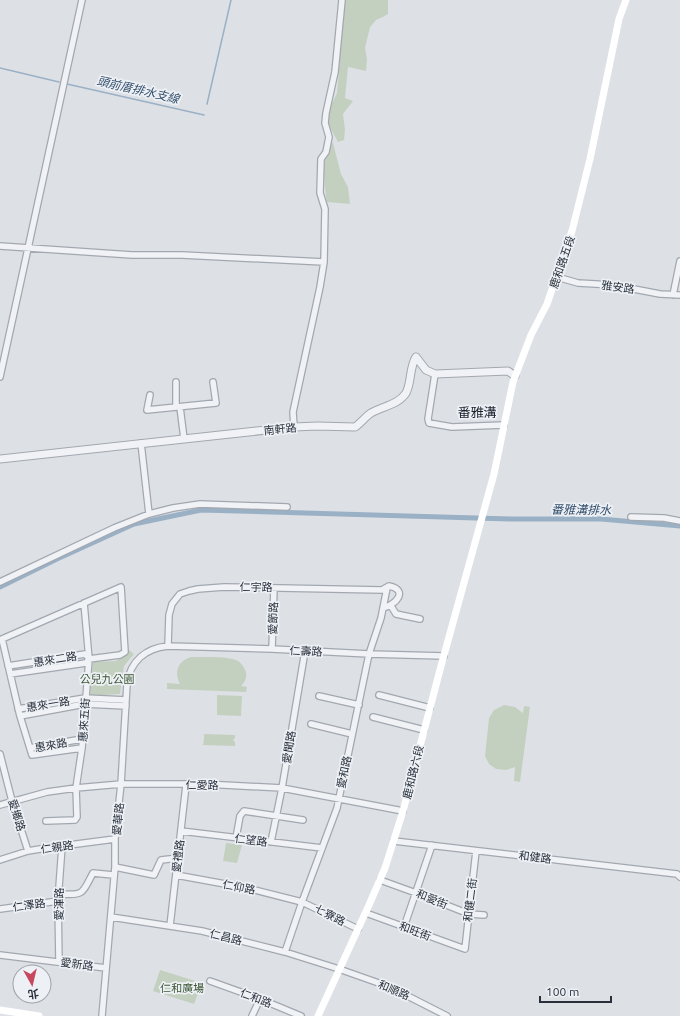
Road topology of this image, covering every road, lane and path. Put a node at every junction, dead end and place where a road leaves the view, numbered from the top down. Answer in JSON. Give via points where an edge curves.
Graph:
{"nodes":[{"id":1,"x":82,"y":0,"type":"edge"},
{"id":2,"x":342,"y":0,"type":"edge"},
{"id":3,"x":626,"y":0,"type":"edge"},
{"id":4,"x":0,"y":246,"type":"edge"},
{"id":5,"x":29,"y":248,"type":"junction"},
{"id":6,"x":680,"y":261,"type":"edge"},
{"id":7,"x":324,"y":262,"type":"junction"},
{"id":8,"x":557,"y":277,"type":"junction"},
{"id":9,"x":673,"y":295,"type":"junction"},
{"id":10,"x":680,"y":295,"type":"edge"},
{"id":11,"x":434,"y":374,"type":"junction"},
{"id":12,"x":515,"y":376,"type":"junction"},
{"id":13,"x":0,"y":377,"type":"edge"},
{"id":14,"x":176,"y":382,"type":"dead end"},
{"id":15,"x":213,"y":382,"type":"dead end"},
{"id":16,"x":150,"y":394,"type":"dead end"},
{"id":17,"x":178,"y":407,"type":"junction"},
{"id":18,"x":504,"y":425,"type":"junction"},
{"id":19,"x":294,"y":427,"type":"junction"},
{"id":20,"x":184,"y":439,"type":"junction"},
{"id":21,"x":141,"y":444,"type":"junction"},
{"id":22,"x":0,"y":459,"type":"edge"},
{"id":23,"x":287,"y":507,"type":"dead end"},
{"id":24,"x":149,"y":514,"type":"junction"},
{"id":25,"x":631,"y":517,"type":"dead end"},
{"id":26,"x":482,"y":518,"type":"joint"},
{"id":27,"x":680,"y":522,"type":"edge"},
{"id":28,"x":0,"y":582,"type":"edge"},
{"id":29,"x":274,"y":588,"type":"junction"},
{"id":30,"x":387,"y":588,"type":"junction"},
{"id":31,"x":84,"y":603,"type":"junction"},
{"id":32,"x":391,"y":606,"type":"junction"},
{"id":33,"x":383,"y":608,"type":"junction"},
{"id":34,"x":420,"y":619,"type":"dead end"},
{"id":35,"x":168,"y":646,"type":"junction"},
{"id":36,"x":272,"y":649,"type":"junction"},
{"id":37,"x":305,"y":651,"type":"junction"},
{"id":38,"x":369,"y":654,"type":"junction"},
{"id":39,"x":444,"y":656,"type":"junction"},
{"id":40,"x":89,"y":658,"type":"junction"},
{"id":41,"x":8,"y":666,"type":"junction"},
{"id":42,"x":10,"y":674,"type":"junction"},
{"id":43,"x":379,"y":695,"type":"dead end"},
{"id":44,"x":319,"y":696,"type":"dead end"},
{"id":45,"x":85,"y":701,"type":"junction"},
{"id":46,"x":126,"y":703,"type":"junction"},
{"id":47,"x":359,"y":705,"type":"junction"},
{"id":48,"x":430,"y":708,"type":"junction"},
{"id":49,"x":18,"y":709,"type":"junction"},
{"id":50,"x":20,"y":716,"type":"junction"},
{"id":51,"x":373,"y":716,"type":"dead end"},
{"id":52,"x":312,"y":724,"type":"dead end"},
{"id":53,"x":424,"y":730,"type":"junction"},
{"id":54,"x":352,"y":734,"type":"junction"},
{"id":55,"x":82,"y":739,"type":"junction"},
{"id":56,"x":30,"y":748,"type":"junction"},
{"id":57,"x":82,"y":748,"type":"junction"},
{"id":58,"x":0,"y":754,"type":"edge"},
{"id":59,"x":121,"y":784,"type":"junction"},
{"id":60,"x":186,"y":785,"type":"junction"},
{"id":61,"x":76,"y":788,"type":"junction"},
{"id":62,"x":282,"y":788,"type":"junction"},
{"id":63,"x":339,"y":799,"type":"junction"},
{"id":64,"x":12,"y":801,"type":"junction"},
{"id":65,"x":0,"y":805,"type":"edge"},
{"id":66,"x":403,"y":811,"type":"junction"},
{"id":67,"x":277,"y":816,"type":"junction"},
{"id":68,"x":303,"y":820,"type":"dead end"},
{"id":69,"x":46,"y":821,"type":"dead end"},
{"id":70,"x":181,"y":831,"type":"junction"},
{"id":71,"x":236,"y":838,"type":"junction"},
{"id":72,"x":115,"y":840,"type":"junction"},
{"id":73,"x":394,"y":841,"type":"junction"},
{"id":74,"x":271,"y":842,"type":"junction"},
{"id":75,"x":432,"y":845,"type":"junction"},
{"id":76,"x":62,"y":846,"type":"junction"},
{"id":77,"x":322,"y":848,"type":"junction"},
{"id":78,"x":28,"y":851,"type":"junction"},
{"id":79,"x":476,"y":851,"type":"junction"},
{"id":80,"x":178,"y":858,"type":"junction"},
{"id":81,"x":0,"y":860,"type":"edge"},
{"id":82,"x":115,"y":868,"type":"junction"},
{"id":83,"x":113,"y":875,"type":"junction"},
{"id":84,"x":176,"y":875,"type":"junction"},
{"id":85,"x":679,"y":876,"type":"edge"},
{"id":86,"x":380,"y":880,"type":"junction"},
{"id":87,"x":416,"y":892,"type":"junction"},
{"id":88,"x":58,"y":901,"type":"junction"},
{"id":89,"x":302,"y":902,"type":"junction"},
{"id":90,"x":0,"y":909,"type":"edge"},
{"id":91,"x":366,"y":913,"type":"junction"},
{"id":92,"x":469,"y":914,"type":"junction"},
{"id":93,"x":484,"y":915,"type":"dead end"},
{"id":94,"x":111,"y":917,"type":"junction"},
{"id":95,"x":170,"y":926,"type":"junction"},
{"id":96,"x":404,"y":927,"type":"junction"},
{"id":97,"x":358,"y":929,"type":"junction"},
{"id":98,"x":465,"y":949,"type":"joint"},
{"id":99,"x":285,"y":952,"type":"junction"},
{"id":100,"x":0,"y":955,"type":"edge"},
{"id":101,"x":60,"y":962,"type":"junction"},
{"id":102,"x":106,"y":968,"type":"junction"},
{"id":103,"x":339,"y":969,"type":"junction"},
{"id":104,"x":210,"y":981,"type":"dead end"},
{"id":105,"x":260,"y":998,"type":"junction"},
{"id":106,"x":0,"y":1010,"type":"edge"},
{"id":107,"x":39,"y":1016,"type":"edge"},
{"id":108,"x":102,"y":1016,"type":"edge"},
{"id":109,"x":252,"y":1016,"type":"edge"},
{"id":110,"x":301,"y":1016,"type":"edge"},
{"id":111,"x":318,"y":1016,"type":"edge"},
{"id":112,"x":448,"y":1016,"type":"edge"}],
"edges":[{"from":1,"to":5,"type":"street"},
{"from":2,"to":7,"type":"street","via":[[336,72],[325,123],[329,137],[326,152],[321,159],[320,193],[325,209]]},
{"from":3,"to":8,"type":"main road","name":"鹿和路五段","via":[[619,19],[590,159],[572,231]]},
{"from":4,"to":5,"type":"street"},
{"from":5,"to":7,"type":"street","via":[[132,255]]},
{"from":5,"to":13,"type":"street"},
{"from":6,"to":9,"type":"street"},
{"from":7,"to":19,"type":"street","via":[[293,412]]},
{"from":8,"to":9,"type":"street","name":"雅安路","via":[[578,283],[613,285]]},
{"from":8,"to":12,"type":"main road","name":"鹿和路五段"},
{"from":9,"to":10,"type":"street","name":"雅安路"},
{"from":11,"to":12,"type":"street","via":[[508,372]]},
{"from":11,"to":18,"type":"street","via":[[429,423],[452,427]]},
{"from":11,"to":19,"type":"street","name":"南軒路","via":[[426,370],[416,357],[412,363],[405,393],[395,403],[372,412],[355,427]]},
{"from":12,"to":18,"type":"main road","name":"鹿和路五段"},
{"from":14,"to":17,"type":"street"},
{"from":15,"to":17,"type":"street","via":[[216,403]]},
{"from":16,"to":17,"type":"street","via":[[147,410]]},
{"from":17,"to":20,"type":"street"},
{"from":18,"to":26,"type":"main road","name":"鹿和路五段"},
{"from":19,"to":20,"type":"street","name":"南軒路"},
{"from":20,"to":21,"type":"street","name":"南軒路"},
{"from":21,"to":22,"type":"street","name":"南軒路"},
{"from":21,"to":24,"type":"street"},
{"from":23,"to":24,"type":"street","via":[[200,504]]},
{"from":24,"to":28,"type":"street"},
{"from":25,"to":27,"type":"street","via":[[664,518]]},
{"from":26,"to":39,"type":"main road","name":"鹿和路六段"},
{"from":29,"to":30,"type":"street","name":"仁宇路"},
{"from":29,"to":35,"type":"street","name":"仁宇路","via":[[224,587],[198,589],[180,594],[172,604],[169,615]]},
{"from":29,"to":36,"type":"street","name":"愛節路"},
{"from":30,"to":32,"type":"street","via":[[395,587],[398,590],[397,600]]},
{"from":30,"to":33,"type":"street","name":"愛和路"},
{"from":31,"to":40,"type":"street","name":"惠來五街"},
{"from":31,"to":40,"type":"street","via":[[121,587],[125,652],[120,655]]},
{"from":31,"to":41,"type":"street","via":[[2,639]]},
{"from":32,"to":33,"type":"street"},
{"from":32,"to":34,"type":"street","via":[[396,614]]},
{"from":33,"to":38,"type":"street","name":"愛和路"},
{"from":35,"to":36,"type":"street","name":"仁壽路"},
{"from":35,"to":46,"type":"street","name":"愛華路","via":[[147,652],[135,662],[128,678]]},
{"from":36,"to":37,"type":"street","name":"仁壽路"},
{"from":37,"to":38,"type":"street","name":"仁壽路"},
{"from":37,"to":62,"type":"street","name":"愛聞路"},
{"from":38,"to":39,"type":"street","name":"仁壽路"},
{"from":38,"to":47,"type":"street","name":"愛和路"},
{"from":39,"to":48,"type":"main road","name":"鹿和路六段"},
{"from":40,"to":41,"type":"street","name":"惠來二路","via":[[85,654]]},
{"from":40,"to":42,"type":"street","name":"惠來二路","via":[[86,662]]},
{"from":40,"to":45,"type":"street","name":"惠來五街"},
{"from":41,"to":42,"type":"street"},
{"from":42,"to":49,"type":"street"},
{"from":43,"to":48,"type":"street"},
{"from":44,"to":47,"type":"street"},
{"from":45,"to":46,"type":"street","name":"惠來一路"},
{"from":45,"to":49,"type":"street","name":"惠來一路"},
{"from":45,"to":50,"type":"street","name":"惠來一路"},
{"from":45,"to":55,"type":"street","name":"惠來五街"},
{"from":46,"to":59,"type":"street","name":"愛華路"},
{"from":47,"to":54,"type":"street","name":"愛和路"},
{"from":48,"to":53,"type":"main road","name":"鹿和路六段"},
{"from":49,"to":50,"type":"street"},
{"from":50,"to":56,"type":"street"},
{"from":51,"to":53,"type":"street"},
{"from":52,"to":54,"type":"street"},
{"from":53,"to":66,"type":"main road","name":"鹿和路六段"},
{"from":54,"to":63,"type":"street","name":"愛和路"},
{"from":55,"to":56,"type":"street","name":"惠來路"},
{"from":55,"to":57,"type":"street","name":"惠來五街"},
{"from":56,"to":57,"type":"street","name":"惠來路","via":[[32,755]]},
{"from":57,"to":61,"type":"street","name":"惠來五街"},
{"from":58,"to":64,"type":"street","name":"愛鄉路"},
{"from":59,"to":60,"type":"street","name":"仁愛路"},
{"from":59,"to":61,"type":"street","name":"仁愛路"},
{"from":59,"to":72,"type":"street","name":"愛華路"},
{"from":60,"to":62,"type":"street","name":"仁愛路"},
{"from":60,"to":70,"type":"street","name":"愛禮路"},
{"from":61,"to":64,"type":"street","name":"仁愛路"},
{"from":61,"to":69,"type":"street","name":"惠來五街","via":[[77,818]]},
{"from":62,"to":63,"type":"street","name":"仁愛路"},
{"from":62,"to":67,"type":"street","name":"愛聞路"},
{"from":63,"to":66,"type":"street","name":"仁愛路"},
{"from":63,"to":77,"type":"street","name":"愛和路","via":[[338,808]]},
{"from":64,"to":65,"type":"street","name":"仁愛路"},
{"from":64,"to":78,"type":"street","name":"愛鄉路"},
{"from":66,"to":73,"type":"main road","name":"鹿和路六段"},
{"from":67,"to":68,"type":"street"},
{"from":67,"to":71,"type":"street","via":[[242,812]]},
{"from":67,"to":74,"type":"street","name":"愛聞路"},
{"from":70,"to":71,"type":"street","name":"仁望路"},
{"from":70,"to":80,"type":"street","name":"愛禮路"},
{"from":71,"to":74,"type":"street","name":"仁望路"},
{"from":72,"to":76,"type":"street","name":"仁親路"},
{"from":72,"to":82,"type":"street","name":"愛華路"},
{"from":73,"to":75,"type":"street","name":"和健路"},
{"from":73,"to":86,"type":"main road","name":"鹿和路六段"},
{"from":74,"to":77,"type":"street","name":"仁望路"},
{"from":75,"to":79,"type":"street","name":"和健路"},
{"from":75,"to":87,"type":"street"},
{"from":76,"to":78,"type":"street","name":"仁親路"},
{"from":76,"to":88,"type":"street","name":"愛渾路"},
{"from":77,"to":89,"type":"street","name":"愛和路"},
{"from":78,"to":81,"type":"street","name":"仁親路"},
{"from":79,"to":85,"type":"street","name":"和健路"},
{"from":79,"to":92,"type":"street","name":"和健二街"},
{"from":80,"to":82,"type":"street","via":[[162,860],[154,875]]},
{"from":80,"to":84,"type":"street","name":"愛禮路"},
{"from":82,"to":83,"type":"street","name":"愛華路"},
{"from":83,"to":88,"type":"street","via":[[93,873],[83,892],[76,895],[63,894]]},
{"from":83,"to":94,"type":"street","name":"愛華路"},
{"from":84,"to":89,"type":"street","name":"仁仰路","via":[[247,888]]},
{"from":84,"to":95,"type":"street","name":"愛禮路"},
{"from":86,"to":87,"type":"street","name":"和愛街"},
{"from":86,"to":91,"type":"main road","name":"鹿和路六段"},
{"from":87,"to":92,"type":"street","name":"和愛街"},
{"from":87,"to":96,"type":"street"},
{"from":88,"to":90,"type":"street","name":"仁澤路"},
{"from":88,"to":101,"type":"street","name":"愛渾路"},
{"from":89,"to":97,"type":"street","name":"七寮路"},
{"from":89,"to":99,"type":"street","name":"愛和路"},
{"from":91,"to":96,"type":"street","name":"和旺街"},
{"from":91,"to":97,"type":"main road","name":"鹿和路六段"},
{"from":92,"to":93,"type":"street","name":"和愛街"},
{"from":92,"to":98,"type":"street","name":"和健二街"},
{"from":94,"to":95,"type":"street","name":"仁昌路"},
{"from":94,"to":102,"type":"street","name":"愛華路"},
{"from":95,"to":99,"type":"street","name":"仁昌路","via":[[202,931]]},
{"from":96,"to":98,"type":"street","name":"和旺街"},
{"from":97,"to":103,"type":"main road","name":"鹿和路六段"},
{"from":99,"to":103,"type":"street","name":"仁昌路"},
{"from":100,"to":101,"type":"street","name":"愛新路"},
{"from":101,"to":102,"type":"street","name":"愛新路"},
{"from":102,"to":108,"type":"street","name":"愛華路"},
{"from":103,"to":111,"type":"main road","name":"鹿和路六段"},
{"from":103,"to":112,"type":"street","name":"和順路","via":[[390,987]]},
{"from":104,"to":105,"type":"street","name":"仁和路"},
{"from":105,"to":109,"type":"street"},
{"from":105,"to":110,"type":"street","name":"仁和路"},
{"from":106,"to":107,"type":"main road"}]}
